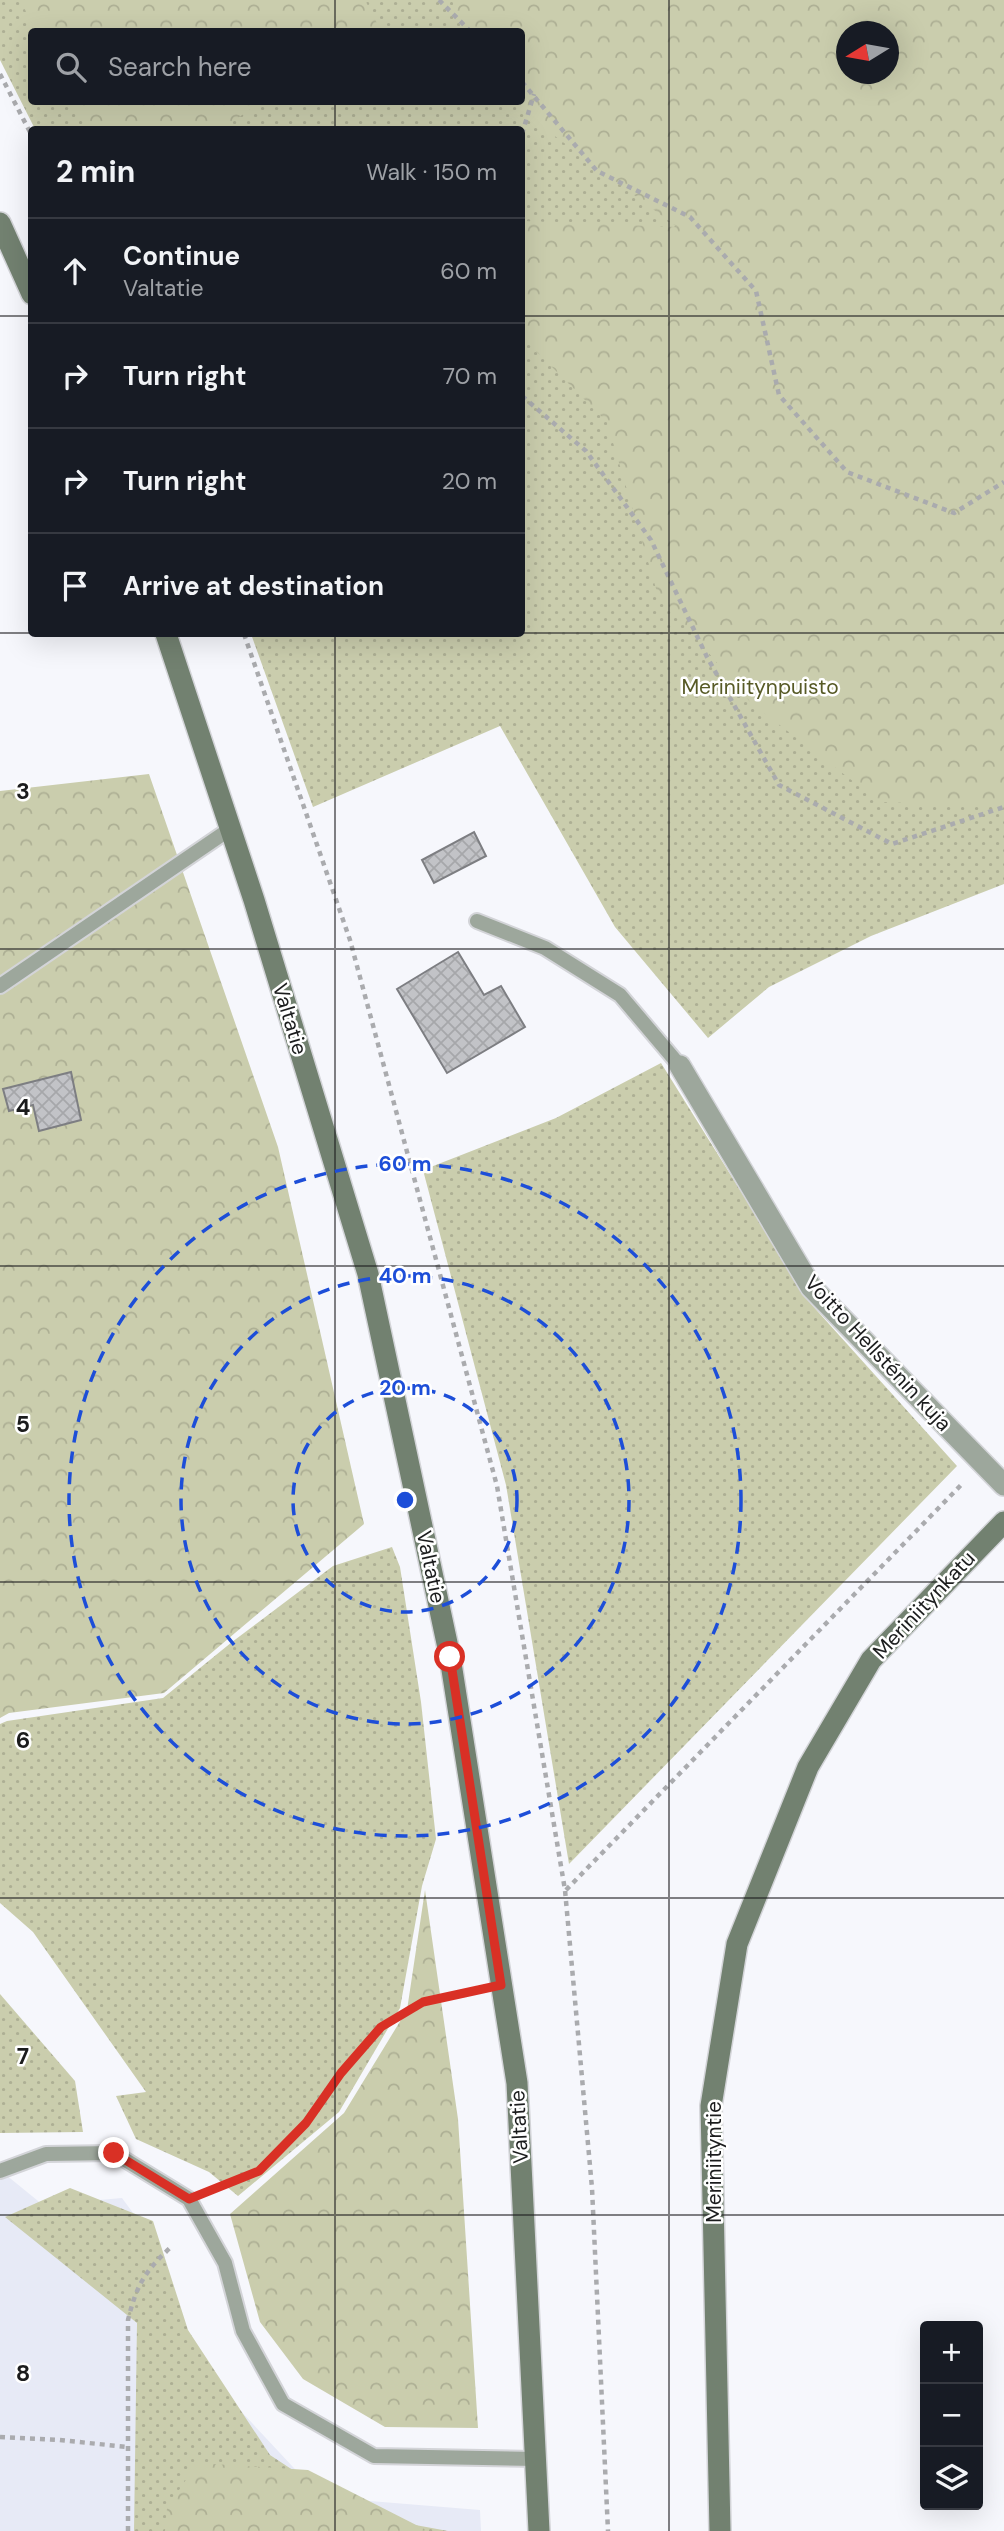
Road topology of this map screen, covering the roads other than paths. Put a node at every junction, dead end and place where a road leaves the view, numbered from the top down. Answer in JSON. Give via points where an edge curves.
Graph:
{"nodes":[{"id":1,"x":0,"y":223,"type":"edge"},
{"id":2,"x":28,"y":285,"type":"edge"},
{"id":3,"x":167,"y":637,"type":"edge"},
{"id":4,"x":230,"y":830,"type":"junction"},
{"id":5,"x":477,"y":921,"type":"dead end"},
{"id":6,"x":0,"y":986,"type":"edge"},
{"id":7,"x":680,"y":1066,"type":"joint"},
{"id":8,"x":1004,"y":1485,"type":"edge"},
{"id":9,"x":1004,"y":1521,"type":"edge"},
{"id":10,"x":808,"y":1767,"type":"joint"},
{"id":11,"x":0,"y":2171,"type":"edge"},
{"id":12,"x":536,"y":2459,"type":"junction"},
{"id":13,"x":539,"y":2531,"type":"edge"},
{"id":14,"x":720,"y":2531,"type":"edge"}],
"edges":[{"from":1,"to":2,"type":"main road"},
{"from":3,"to":4,"type":"main road","name":"Valtatie"},
{"from":4,"to":6,"type":"lane"},
{"from":4,"to":12,"type":"main road","name":"Valtatie","via":[[368,1274],[450,1657],[517,2083]]},
{"from":5,"to":7,"type":"lane","via":[[545,948],[620,995]]},
{"from":7,"to":8,"type":"street","name":"Voitto Hellsténin kuja","via":[[811,1287]]},
{"from":9,"to":10,"type":"main road","name":"Meriniitynkatu","via":[[872,1660]]},
{"from":10,"to":14,"type":"main road","name":"Meriniityntie","via":[[737,1944],[711,2106]]},
{"from":11,"to":12,"type":"lane","via":[[46,2154],[114,2153],[189,2199],[225,2263],[243,2331],[283,2404],[373,2456]]},
{"from":12,"to":13,"type":"main road","name":"Valtatie"}]}
